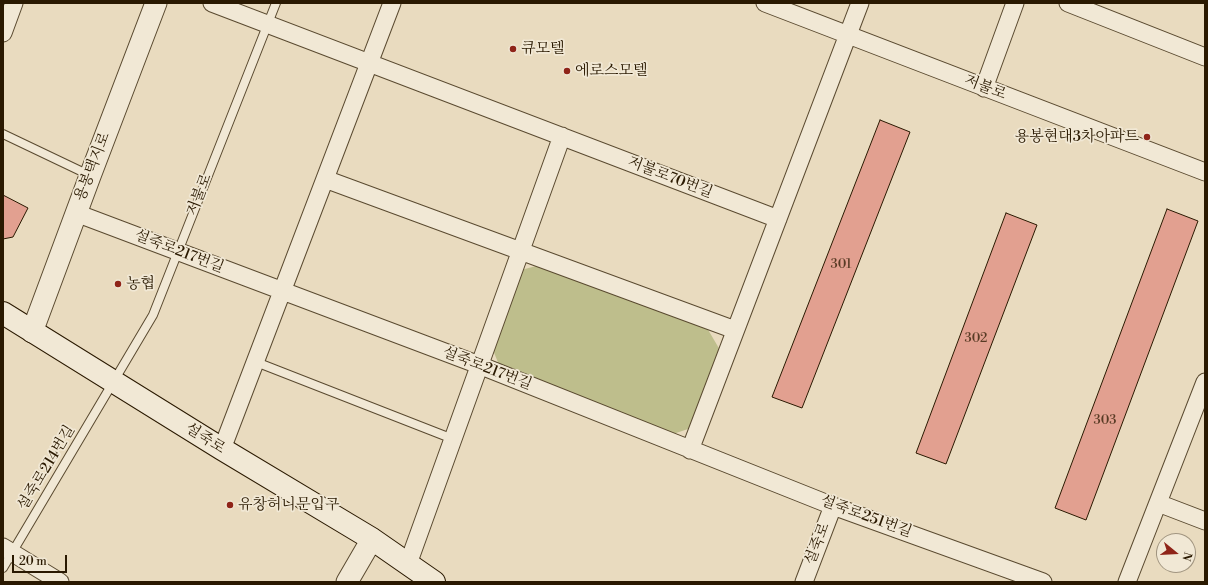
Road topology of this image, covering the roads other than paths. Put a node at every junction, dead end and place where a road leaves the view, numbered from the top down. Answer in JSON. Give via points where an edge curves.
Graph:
{"nodes":[{"id":1,"x":14,"y":3,"type":"edge"},
{"id":2,"x":156,"y":3,"type":"edge"},
{"id":3,"x":212,"y":3,"type":"edge"},
{"id":4,"x":276,"y":3,"type":"edge"},
{"id":5,"x":392,"y":3,"type":"edge"},
{"id":6,"x":765,"y":3,"type":"edge"},
{"id":7,"x":860,"y":3,"type":"edge"},
{"id":8,"x":1015,"y":3,"type":"edge"},
{"id":9,"x":1068,"y":3,"type":"edge"},
{"id":10,"x":267,"y":24,"type":"junction"},
{"id":11,"x":3,"y":33,"type":"edge"},
{"id":12,"x":848,"y":35,"type":"junction"},
{"id":13,"x":1205,"y":56,"type":"edge"},
{"id":14,"x":369,"y":63,"type":"junction"},
{"id":15,"x":984,"y":88,"type":"junction"},
{"id":16,"x":3,"y":134,"type":"edge"},
{"id":17,"x":562,"y":136,"type":"junction"},
{"id":18,"x":1205,"y":172,"type":"edge"},
{"id":19,"x":90,"y":176,"type":"junction"},
{"id":20,"x":325,"y":179,"type":"junction"},
{"id":21,"x":76,"y":213,"type":"junction"},
{"id":22,"x":778,"y":219,"type":"junction"},
{"id":23,"x":520,"y":251,"type":"junction"},
{"id":24,"x":178,"y":252,"type":"junction"},
{"id":25,"x":283,"y":291,"type":"junction"},
{"id":26,"x":3,"y":313,"type":"edge"},
{"id":27,"x":735,"y":330,"type":"junction"},
{"id":28,"x":32,"y":332,"type":"junction"},
{"id":29,"x":256,"y":362,"type":"junction"},
{"id":30,"x":479,"y":365,"type":"junction"},
{"id":31,"x":114,"y":381,"type":"junction"},
{"id":32,"x":1205,"y":382,"type":"edge"},
{"id":33,"x":453,"y":439,"type":"junction"},
{"id":34,"x":222,"y":449,"type":"junction"},
{"id":35,"x":690,"y":450,"type":"junction"},
{"id":36,"x":1158,"y":504,"type":"junction"},
{"id":37,"x":833,"y":506,"type":"junction"},
{"id":38,"x":1205,"y":521,"type":"edge"},
{"id":39,"x":372,"y":539,"type":"junction"},
{"id":40,"x":8,"y":550,"type":"edge"},
{"id":41,"x":408,"y":564,"type":"junction"},
{"id":42,"x":3,"y":568,"type":"edge"},
{"id":43,"x":60,"y":582,"type":"edge"},
{"id":44,"x":347,"y":582,"type":"edge"},
{"id":45,"x":434,"y":582,"type":"edge"},
{"id":46,"x":804,"y":582,"type":"edge"},
{"id":47,"x":1043,"y":582,"type":"edge"},
{"id":48,"x":1127,"y":582,"type":"edge"}],
"edges":[{"from":1,"to":11,"type":"street"},
{"from":2,"to":19,"type":"street","name":"용봉택지로"},
{"from":3,"to":10,"type":"street"},
{"from":4,"to":10,"type":"lane","name":"저불로"},
{"from":5,"to":14,"type":"street"},
{"from":6,"to":12,"type":"street","name":"저불로"},
{"from":7,"to":12,"type":"street"},
{"from":8,"to":15,"type":"street"},
{"from":9,"to":13,"type":"street"},
{"from":10,"to":14,"type":"street"},
{"from":10,"to":24,"type":"lane","name":"저불로"},
{"from":12,"to":15,"type":"street","name":"저불로"},
{"from":12,"to":22,"type":"street"},
{"from":14,"to":17,"type":"street"},
{"from":14,"to":20,"type":"street"},
{"from":15,"to":18,"type":"street","name":"저불로"},
{"from":16,"to":19,"type":"lane"},
{"from":17,"to":22,"type":"street","name":"저불로70번길"},
{"from":17,"to":23,"type":"street"},
{"from":19,"to":21,"type":"street","name":"용봉택지로"},
{"from":20,"to":23,"type":"street"},
{"from":20,"to":25,"type":"street"},
{"from":21,"to":24,"type":"street","name":"설죽로217번길"},
{"from":21,"to":28,"type":"street","name":"용봉택지로"},
{"from":22,"to":27,"type":"street"},
{"from":23,"to":27,"type":"street"},
{"from":23,"to":30,"type":"street"},
{"from":24,"to":25,"type":"street","name":"설죽로217번길"},
{"from":24,"to":31,"type":"lane","name":"저불로","via":[[153,315]]},
{"from":25,"to":29,"type":"street"},
{"from":25,"to":30,"type":"street","name":"설죽로217번길"},
{"from":26,"to":28,"type":"main road","name":"설죽로"},
{"from":27,"to":35,"type":"street"},
{"from":28,"to":31,"type":"main road","name":"설죽로"},
{"from":29,"to":33,"type":"lane"},
{"from":29,"to":34,"type":"street"},
{"from":30,"to":33,"type":"street"},
{"from":30,"to":35,"type":"street","name":"설죽로217번길"},
{"from":31,"to":34,"type":"main road","name":"설죽로"},
{"from":31,"to":40,"type":"lane","name":"설죽로214번길"},
{"from":32,"to":36,"type":"street"},
{"from":33,"to":41,"type":"street"},
{"from":34,"to":39,"type":"main road","name":"설죽로"},
{"from":35,"to":37,"type":"street","name":"설죽로251번길"},
{"from":36,"to":38,"type":"street"},
{"from":36,"to":48,"type":"street"},
{"from":37,"to":46,"type":"street","name":"설죽로"},
{"from":37,"to":47,"type":"street","name":"설죽로251번길"},
{"from":39,"to":41,"type":"main road","name":"설죽로"},
{"from":39,"to":44,"type":"street"},
{"from":40,"to":42,"type":"lane","name":"설죽로214번길"},
{"from":40,"to":43,"type":"street"},
{"from":41,"to":45,"type":"main road","name":"설죽로"}]}
